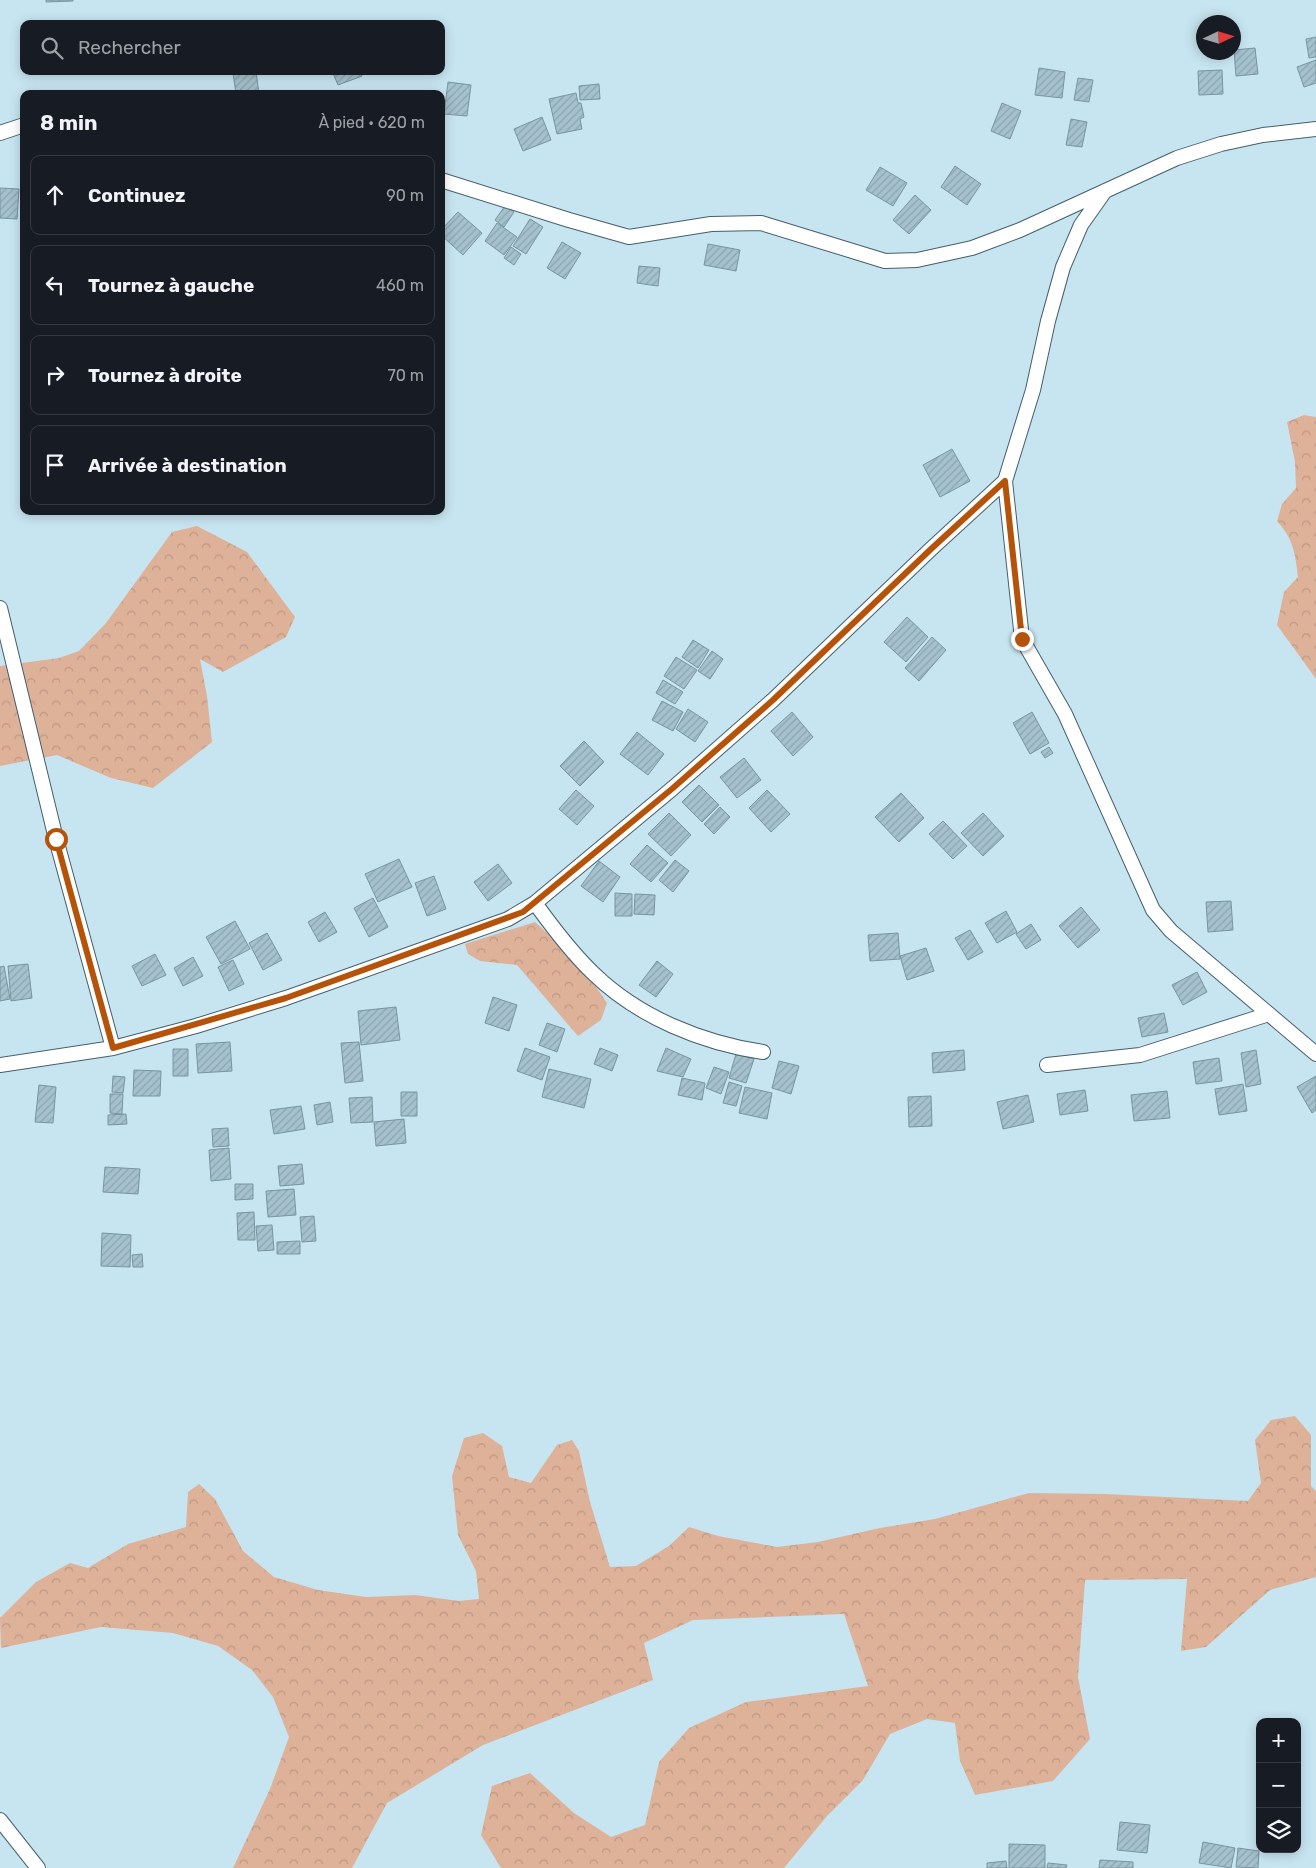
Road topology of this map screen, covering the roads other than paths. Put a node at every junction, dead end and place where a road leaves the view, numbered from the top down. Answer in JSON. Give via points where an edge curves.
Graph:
{"nodes":[{"id":1,"x":20,"y":127,"type":"edge"},
{"id":2,"x":1316,"y":129,"type":"edge"},
{"id":3,"x":0,"y":133,"type":"edge"},
{"id":4,"x":445,"y":181,"type":"edge"},
{"id":5,"x":1105,"y":191,"type":"junction"},
{"id":6,"x":1005,"y":481,"type":"junction"},
{"id":7,"x":0,"y":608,"type":"edge"},
{"id":8,"x":535,"y":903,"type":"junction"},
{"id":9,"x":1269,"y":1014,"type":"junction"},
{"id":10,"x":113,"y":1048,"type":"junction"},
{"id":11,"x":763,"y":1052,"type":"dead end"},
{"id":12,"x":1316,"y":1054,"type":"edge"},
{"id":13,"x":0,"y":1065,"type":"edge"},
{"id":14,"x":1047,"y":1065,"type":"dead end"},
{"id":15,"x":0,"y":1820,"type":"edge"},
{"id":16,"x":38,"y":1868,"type":"edge"}],
"edges":[{"from":1,"to":3,"type":"street"},
{"from":2,"to":5,"type":"street","via":[[1221,144],[1177,158]]},
{"from":4,"to":5,"type":"street","via":[[628,237],[711,224],[761,222],[885,262],[917,260],[972,248]]},
{"from":5,"to":6,"type":"street","via":[[1081,225],[1063,267],[1033,390]]},
{"from":6,"to":8,"type":"street","via":[[773,700]]},
{"from":6,"to":9,"type":"street","via":[[1022,639],[1065,714],[1146,898],[1171,931]]},
{"from":7,"to":10,"type":"street","via":[[56,839]]},
{"from":8,"to":10,"type":"street","via":[[508,919],[286,998]]},
{"from":8,"to":11,"type":"street","via":[[564,942],[613,990],[693,1035]]},
{"from":9,"to":12,"type":"street"},
{"from":9,"to":14,"type":"street","via":[[1140,1055]]},
{"from":10,"to":13,"type":"street"},
{"from":15,"to":16,"type":"street"}]}
